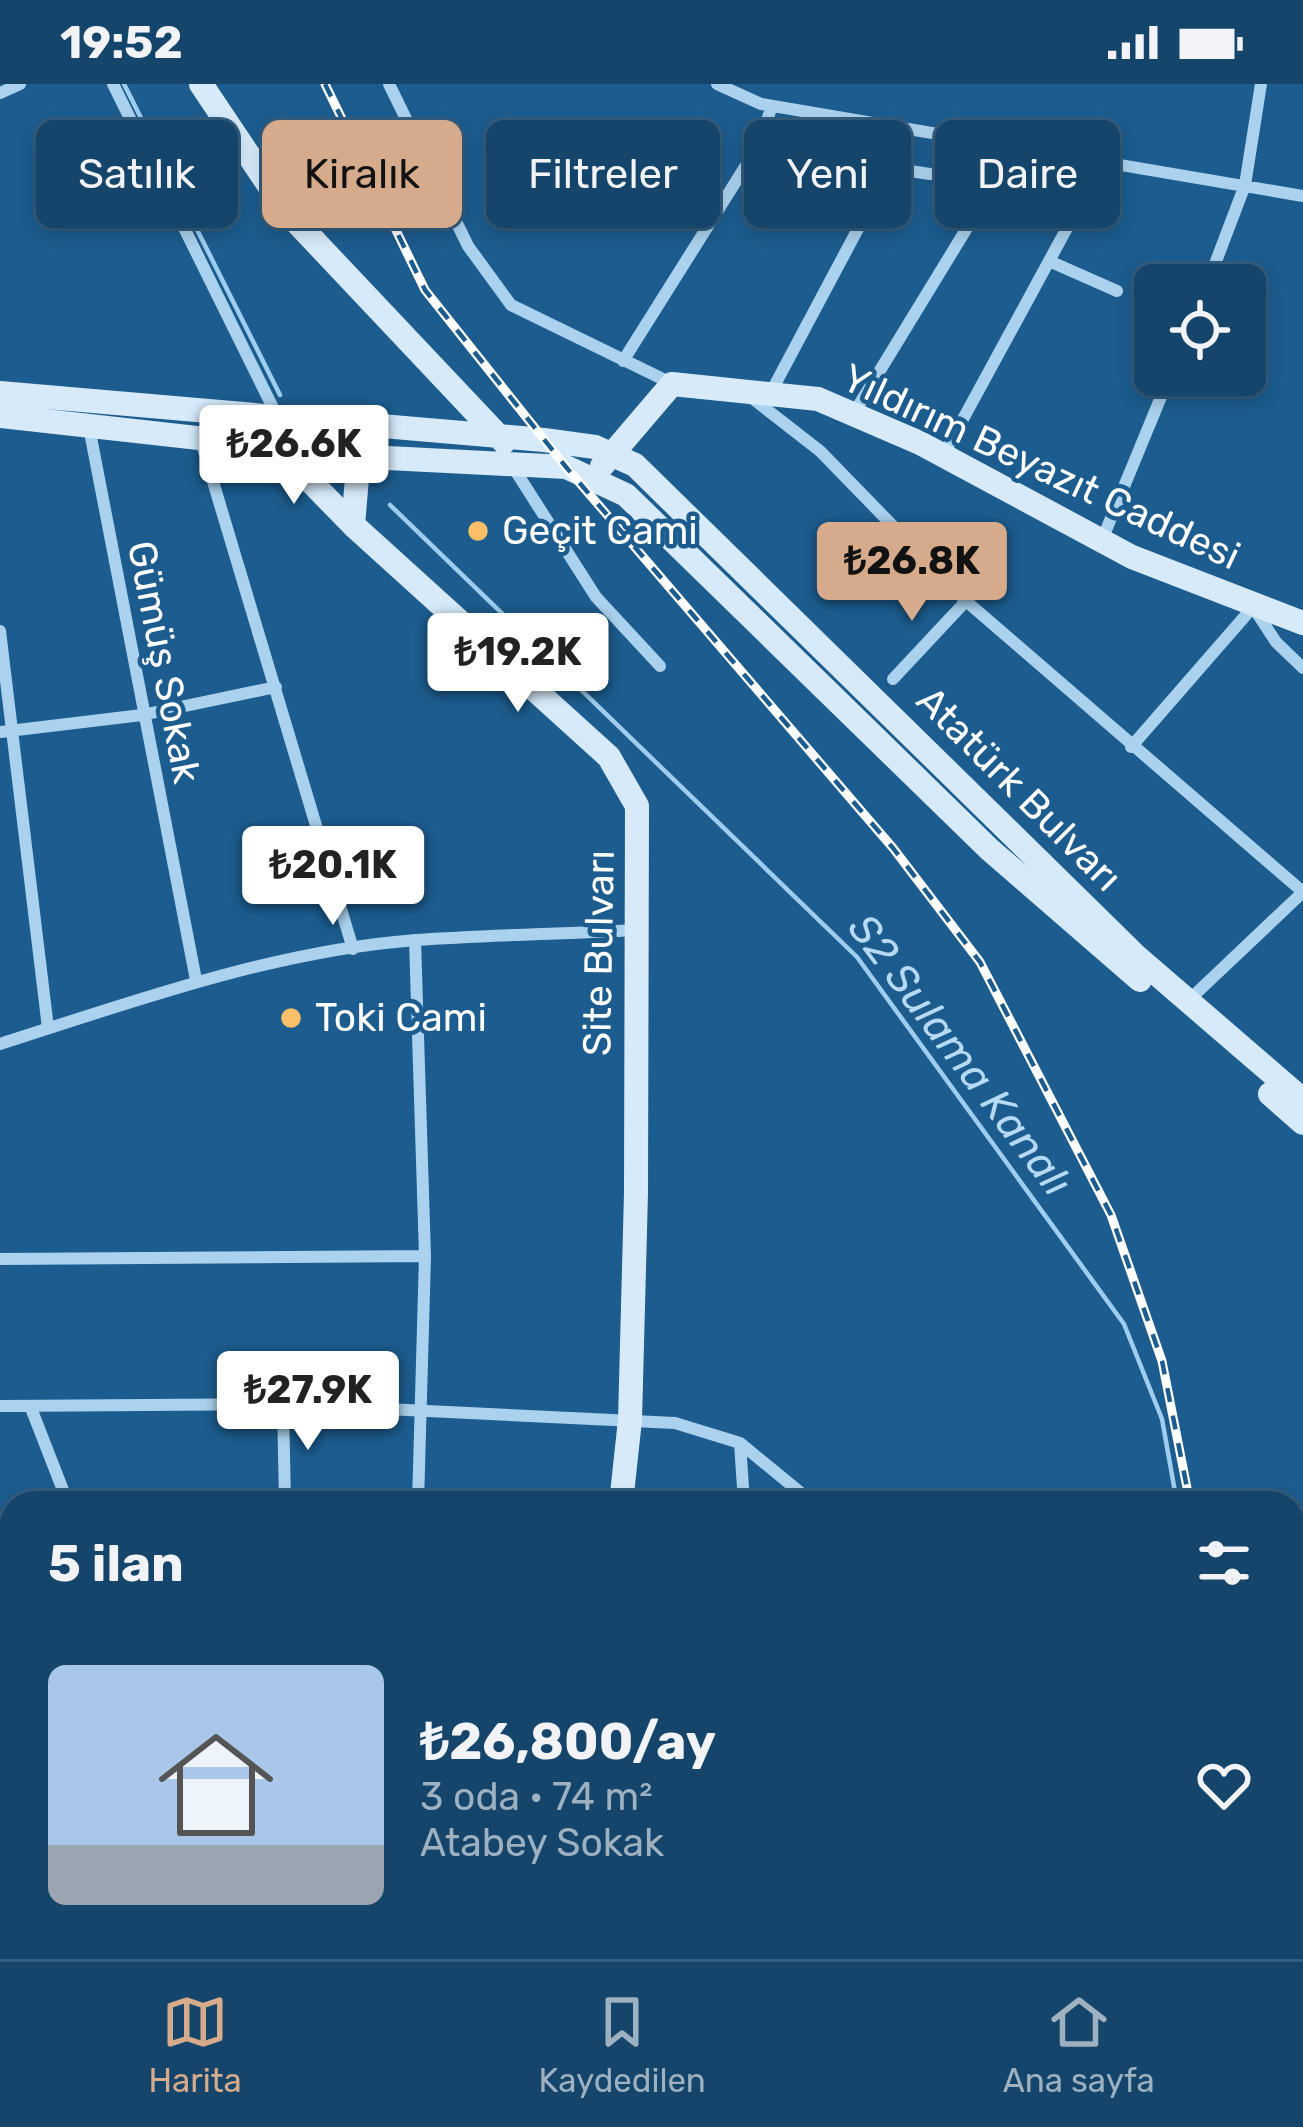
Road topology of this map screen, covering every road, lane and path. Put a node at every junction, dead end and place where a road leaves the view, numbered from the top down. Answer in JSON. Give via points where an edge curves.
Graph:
{"nodes":[{"id":1,"x":20,"y":84,"type":"edge"},
{"id":2,"x":112,"y":84,"type":"edge"},
{"id":3,"x":201,"y":84,"type":"edge"},
{"id":4,"x":389,"y":84,"type":"edge"},
{"id":5,"x":717,"y":84,"type":"edge"},
{"id":6,"x":1261,"y":84,"type":"edge"},
{"id":7,"x":0,"y":93,"type":"edge"},
{"id":8,"x":772,"y":106,"type":"junction"},
{"id":9,"x":767,"y":120,"type":"edge"},
{"id":10,"x":935,"y":133,"type":"edge"},
{"id":11,"x":1120,"y":163,"type":"edge"},
{"id":12,"x":744,"y":169,"type":"edge"},
{"id":13,"x":911,"y":170,"type":"edge"},
{"id":14,"x":930,"y":173,"type":"dead end"},
{"id":15,"x":1245,"y":185,"type":"junction"},
{"id":16,"x":1303,"y":196,"type":"edge"},
{"id":17,"x":858,"y":228,"type":"edge"},
{"id":18,"x":967,"y":228,"type":"edge"},
{"id":19,"x":1067,"y":228,"type":"edge"},
{"id":20,"x":1049,"y":261,"type":"junction"},
{"id":21,"x":1215,"y":264,"type":"edge"},
{"id":22,"x":1117,"y":290,"type":"dead end"},
{"id":23,"x":623,"y":361,"type":"junction"},
{"id":24,"x":672,"y":384,"type":"junction"},
{"id":25,"x":743,"y":391,"type":"junction"},
{"id":26,"x":0,"y":393,"type":"edge"},
{"id":27,"x":770,"y":394,"type":"junction"},
{"id":28,"x":1161,"y":396,"type":"edge"},
{"id":29,"x":853,"y":415,"type":"junction"},
{"id":30,"x":0,"y":416,"type":"edge"},
{"id":31,"x":277,"y":417,"type":"junction"},
{"id":32,"x":89,"y":426,"type":"junction"},
{"id":33,"x":200,"y":437,"type":"junction"},
{"id":34,"x":277,"y":447,"type":"junction"},
{"id":35,"x":506,"y":448,"type":"junction"},
{"id":36,"x":612,"y":455,"type":"junction"},
{"id":37,"x":943,"y":456,"type":"junction"},
{"id":38,"x":368,"y":457,"type":"junction"},
{"id":39,"x":566,"y":467,"type":"junction"},
{"id":40,"x":353,"y":524,"type":"junction"},
{"id":41,"x":1102,"y":541,"type":"junction"},
{"id":42,"x":966,"y":601,"type":"junction"},
{"id":43,"x":1253,"y":607,"type":"junction"},
{"id":44,"x":1303,"y":622,"type":"edge"},
{"id":45,"x":0,"y":631,"type":"edge"},
{"id":46,"x":660,"y":667,"type":"dead end"},
{"id":47,"x":1303,"y":668,"type":"edge"},
{"id":48,"x":893,"y":680,"type":"dead end"},
{"id":49,"x":276,"y":687,"type":"junction"},
{"id":50,"x":142,"y":716,"type":"junction"},
{"id":51,"x":5,"y":732,"type":"edge"},
{"id":52,"x":1131,"y":747,"type":"junction"},
{"id":53,"x":1303,"y":892,"type":"edge"},
{"id":54,"x":635,"y":930,"type":"junction"},
{"id":55,"x":415,"y":940,"type":"junction"},
{"id":56,"x":352,"y":949,"type":"junction"},
{"id":57,"x":196,"y":980,"type":"junction"},
{"id":58,"x":1188,"y":1001,"type":"junction"},
{"id":59,"x":48,"y":1028,"type":"junction"},
{"id":60,"x":0,"y":1044,"type":"edge"},
{"id":61,"x":1303,"y":1100,"type":"edge"},
{"id":62,"x":1303,"y":1123,"type":"edge"},
{"id":63,"x":425,"y":1256,"type":"junction"},
{"id":64,"x":0,"y":1259,"type":"edge"},
{"id":65,"x":283,"y":1404,"type":"junction"},
{"id":66,"x":0,"y":1406,"type":"edge"},
{"id":67,"x":31,"y":1408,"type":"junction"},
{"id":68,"x":418,"y":1408,"type":"junction"},
{"id":69,"x":630,"y":1420,"type":"junction"},
{"id":70,"x":740,"y":1443,"type":"junction"},
{"id":71,"x":63,"y":1491,"type":"edge"},
{"id":72,"x":285,"y":1491,"type":"edge"},
{"id":73,"x":418,"y":1491,"type":"edge"},
{"id":74,"x":622,"y":1491,"type":"edge"},
{"id":75,"x":743,"y":1491,"type":"edge"},
{"id":76,"x":798,"y":1491,"type":"edge"}],
"edges":[{"from":1,"to":7,"type":"street"},
{"from":2,"to":31,"type":"street"},
{"from":3,"to":35,"type":"main road","via":[[286,211]]},
{"from":4,"to":23,"type":"street","via":[[468,246],[512,305]]},
{"from":5,"to":8,"type":"street"},
{"from":6,"to":15,"type":"street"},
{"from":8,"to":9,"type":"street"},
{"from":8,"to":10,"type":"street"},
{"from":11,"to":15,"type":"street"},
{"from":12,"to":23,"type":"street"},
{"from":13,"to":14,"type":"street"},
{"from":15,"to":16,"type":"street"},
{"from":15,"to":21,"type":"street"},
{"from":17,"to":27,"type":"street"},
{"from":18,"to":29,"type":"street"},
{"from":19,"to":20,"type":"street"},
{"from":20,"to":22,"type":"street"},
{"from":20,"to":37,"type":"street"},
{"from":23,"to":24,"type":"street"},
{"from":24,"to":25,"type":"main road","name":"Yıldırım Beyazıt Caddesi"},
{"from":24,"to":36,"type":"main road"},
{"from":25,"to":27,"type":"main road","name":"Yıldırım Beyazıt Caddesi"},
{"from":25,"to":42,"type":"street","via":[[820,451]]},
{"from":26,"to":31,"type":"main road","name":"Atatürk Bulvarı"},
{"from":27,"to":29,"type":"main road","name":"Yıldırım Beyazıt Caddesi","via":[[818,399]]},
{"from":28,"to":41,"type":"street"},
{"from":29,"to":37,"type":"main road","name":"Yıldırım Beyazıt Caddesi"},
{"from":30,"to":32,"type":"main road","name":"Atatürk Bulvarı"},
{"from":31,"to":35,"type":"main road","name":"Atatürk Bulvarı"},
{"from":32,"to":33,"type":"main road","name":"Atatürk Bulvarı"},
{"from":32,"to":50,"type":"street","name":"Gümüş Sokak"},
{"from":33,"to":34,"type":"main road","name":"Atatürk Bulvarı"},
{"from":33,"to":49,"type":"street"},
{"from":34,"to":38,"type":"main road","name":"Atatürk Bulvarı"},
{"from":34,"to":40,"type":"main road","name":"Site Bulvarı"},
{"from":35,"to":36,"type":"main road","name":"Atatürk Bulvarı"},
{"from":35,"to":38,"type":"main road","name":"Atatürk Bulvarı"},
{"from":35,"to":39,"type":"main road","name":"Atatürk Bulvarı"},
{"from":35,"to":46,"type":"street","via":[[596,597]]},
{"from":36,"to":39,"type":"main road","via":[[602,466]]},
{"from":36,"to":58,"type":"main road","name":"Atatürk Bulvarı","via":[[676,502]]},
{"from":37,"to":41,"type":"main road","name":"Yıldırım Beyazıt Caddesi"},
{"from":38,"to":40,"type":"main road","via":[[357,478]]},
{"from":39,"to":62,"type":"main road","name":"Atatürk Bulvarı","via":[[626,495],[989,849]]},
{"from":40,"to":54,"type":"main road","name":"Site Bulvarı","via":[[609,757],[638,806]]},
{"from":41,"to":43,"type":"main road","name":"Yıldırım Beyazıt Caddesi"},
{"from":42,"to":48,"type":"street"},
{"from":42,"to":52,"type":"street"},
{"from":43,"to":44,"type":"main road","name":"Yıldırım Beyazıt Caddesi"},
{"from":43,"to":47,"type":"street"},
{"from":43,"to":52,"type":"street"},
{"from":45,"to":51,"type":"street"},
{"from":49,"to":50,"type":"street"},
{"from":49,"to":56,"type":"street"},
{"from":50,"to":51,"type":"street"},
{"from":50,"to":57,"type":"street","name":"Gümüş Sokak"},
{"from":51,"to":59,"type":"street"},
{"from":52,"to":53,"type":"street"},
{"from":53,"to":58,"type":"street"},
{"from":54,"to":55,"type":"street"},
{"from":54,"to":69,"type":"main road","name":"Site Bulvarı"},
{"from":55,"to":56,"type":"street"},
{"from":55,"to":63,"type":"street"},
{"from":56,"to":57,"type":"street"},
{"from":57,"to":59,"type":"street"},
{"from":58,"to":61,"type":"main road","name":"Atatürk Bulvarı"},
{"from":59,"to":60,"type":"street"},
{"from":63,"to":64,"type":"street"},
{"from":63,"to":68,"type":"street"},
{"from":65,"to":67,"type":"street"},
{"from":65,"to":68,"type":"street"},
{"from":65,"to":72,"type":"street"},
{"from":66,"to":67,"type":"street"},
{"from":67,"to":71,"type":"street"},
{"from":68,"to":69,"type":"street"},
{"from":68,"to":73,"type":"street"},
{"from":69,"to":70,"type":"street","via":[[675,1423]]},
{"from":69,"to":74,"type":"main road","name":"Site Bulvarı"},
{"from":70,"to":75,"type":"street"},
{"from":70,"to":76,"type":"street"}]}
